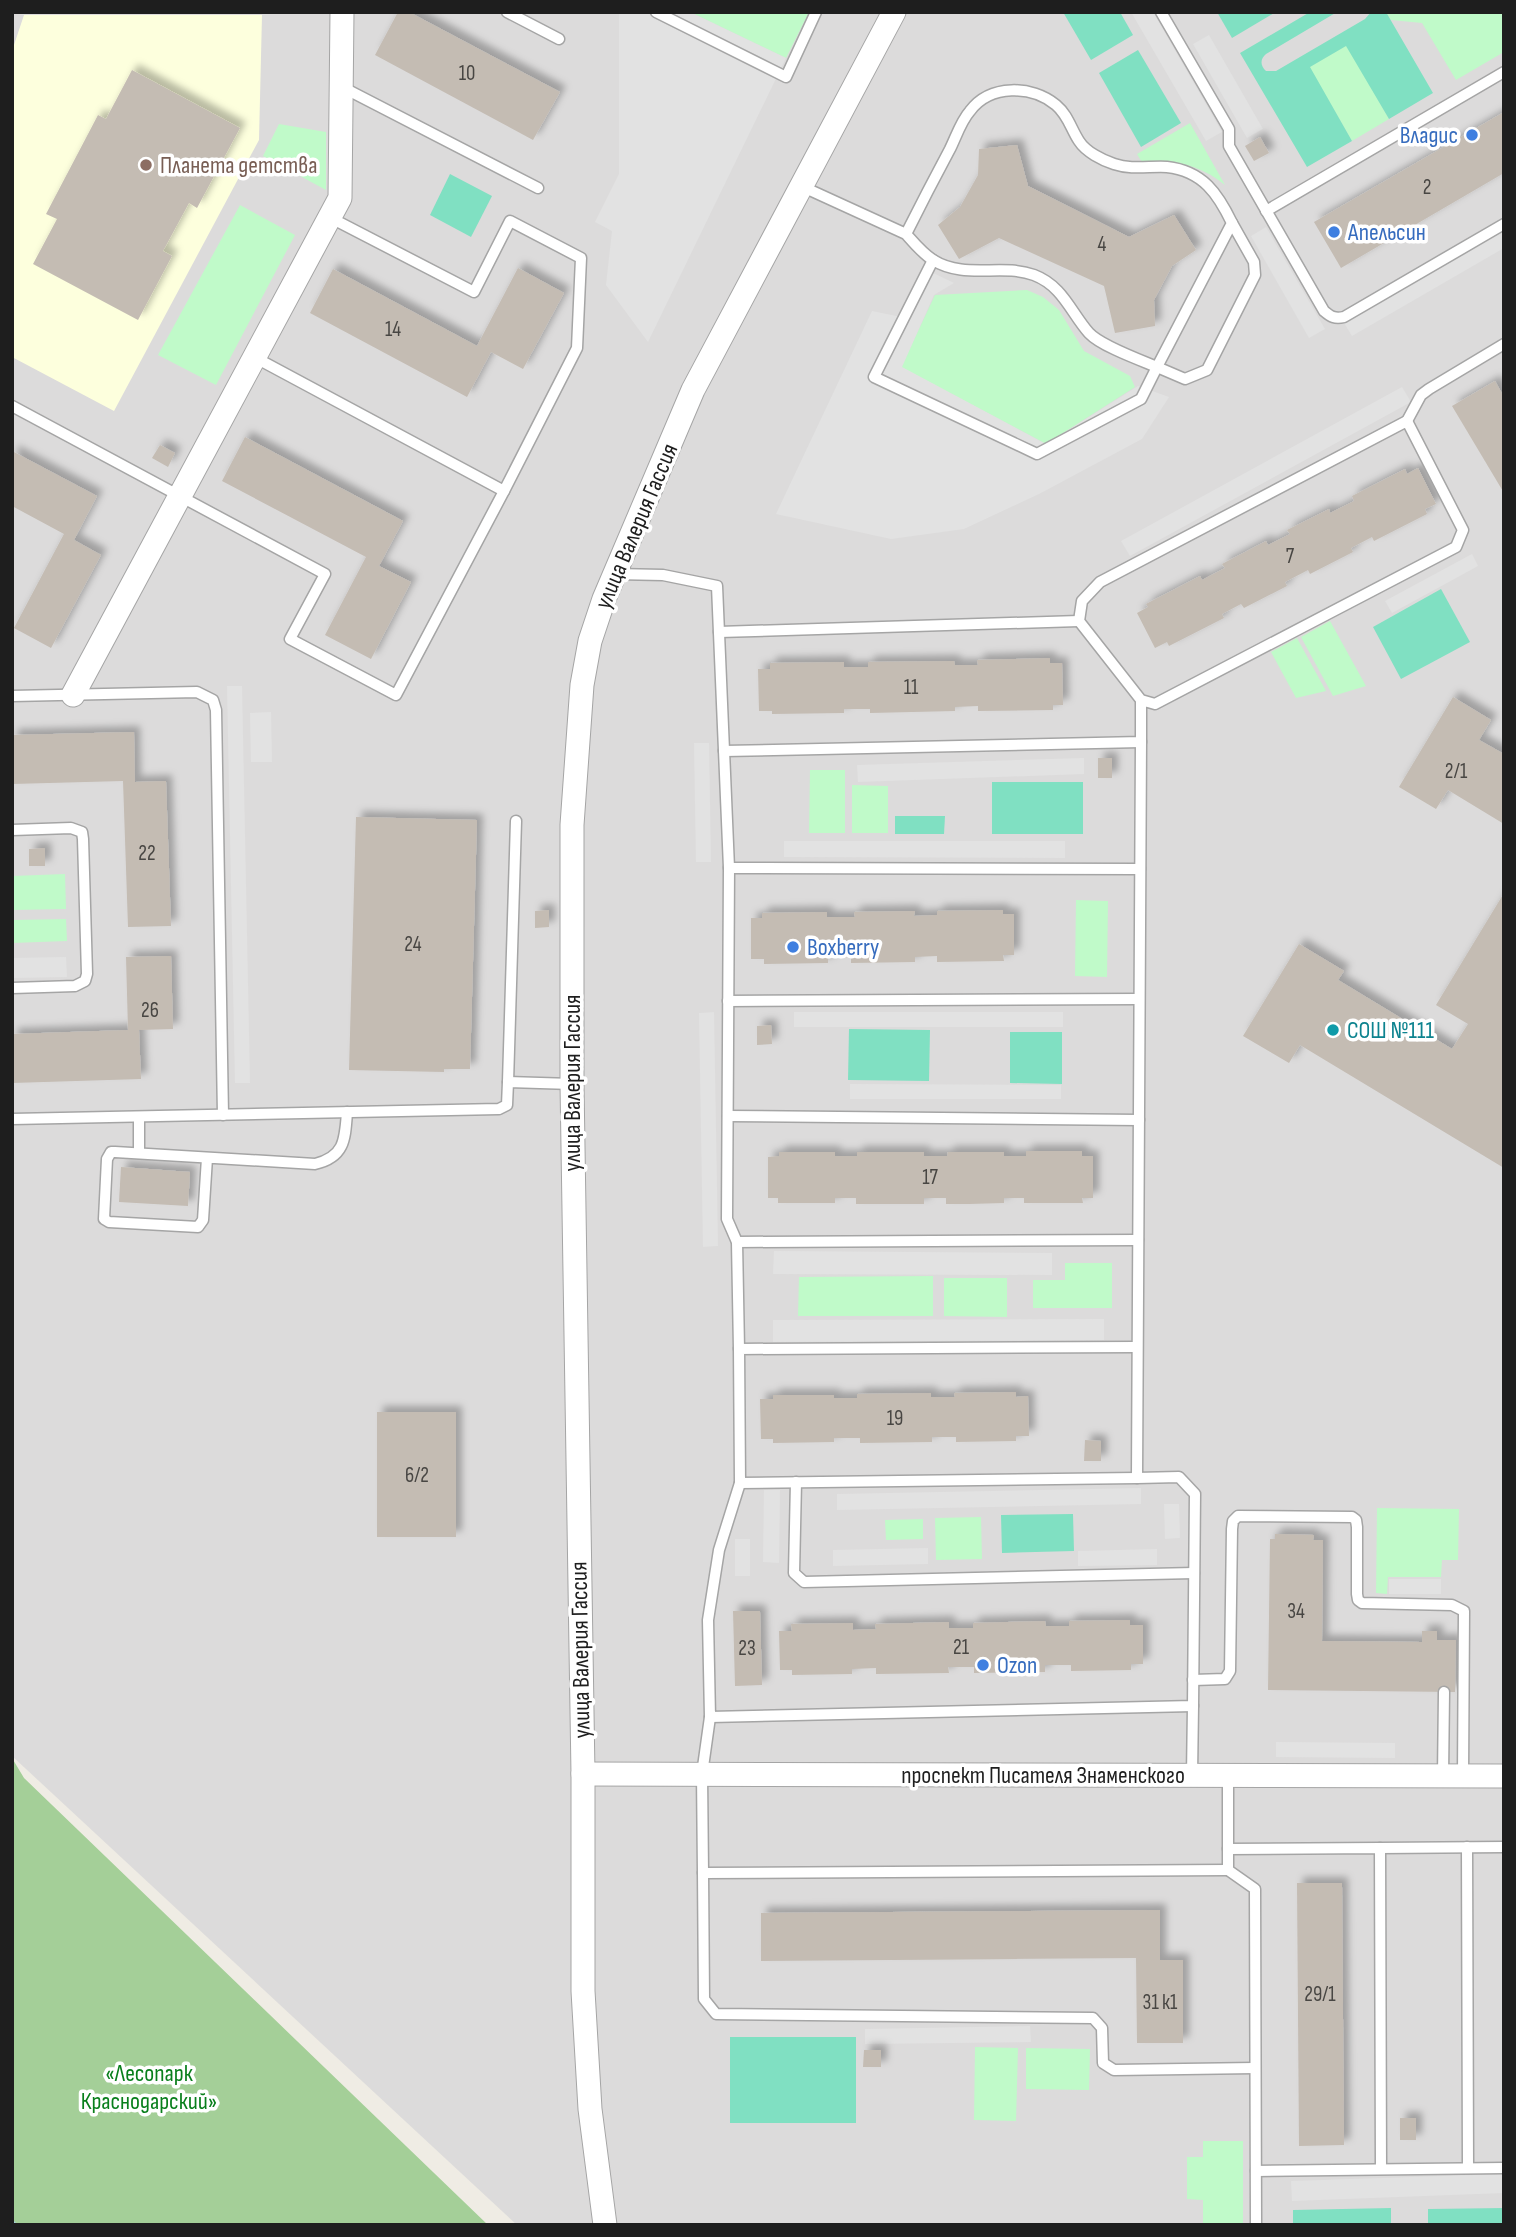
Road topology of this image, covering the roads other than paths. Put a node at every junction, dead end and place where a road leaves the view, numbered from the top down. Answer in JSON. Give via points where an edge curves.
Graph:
{"nodes":[{"id":1,"x":342,"y":12,"type":"edge"},
{"id":2,"x":507,"y":12,"type":"edge"},
{"id":3,"x":656,"y":12,"type":"edge"},
{"id":4,"x":816,"y":12,"type":"edge"},
{"id":5,"x":894,"y":12,"type":"edge"},
{"id":6,"x":1161,"y":12,"type":"edge"},
{"id":7,"x":559,"y":39,"type":"dead end"},
{"id":8,"x":1504,"y":72,"type":"edge"},
{"id":9,"x":341,"y":86,"type":"junction"},
{"id":10,"x":801,"y":186,"type":"junction"},
{"id":11,"x":538,"y":188,"type":"dead end"},
{"id":12,"x":1266,"y":211,"type":"junction"},
{"id":13,"x":329,"y":217,"type":"junction"},
{"id":14,"x":1232,"y":223,"type":"junction"},
{"id":15,"x":1504,"y":224,"type":"edge"},
{"id":16,"x":906,"y":234,"type":"junction"},
{"id":17,"x":933,"y":260,"type":"junction"},
{"id":18,"x":1504,"y":344,"type":"edge"},
{"id":19,"x":254,"y":357,"type":"junction"},
{"id":20,"x":1157,"y":367,"type":"junction"},
{"id":21,"x":12,"y":406,"type":"edge"},
{"id":22,"x":1407,"y":421,"type":"junction"},
{"id":23,"x":504,"y":491,"type":"junction"},
{"id":24,"x":180,"y":496,"type":"junction"},
{"id":25,"x":614,"y":574,"type":"junction"},
{"id":26,"x":1079,"y":621,"type":"junction"},
{"id":27,"x":719,"y":632,"type":"junction"},
{"id":28,"x":73,"y":695,"type":"junction"},
{"id":29,"x":12,"y":696,"type":"edge"},
{"id":30,"x":1141,"y":700,"type":"junction"},
{"id":31,"x":1141,"y":742,"type":"junction"},
{"id":32,"x":724,"y":751,"type":"junction"},
{"id":33,"x":516,"y":821,"type":"dead end"},
{"id":34,"x":12,"y":830,"type":"edge"},
{"id":35,"x":729,"y":868,"type":"junction"},
{"id":36,"x":1140,"y":869,"type":"junction"},
{"id":37,"x":12,"y":988,"type":"edge"},
{"id":38,"x":1139,"y":999,"type":"junction"},
{"id":39,"x":728,"y":1001,"type":"junction"},
{"id":40,"x":508,"y":1082,"type":"junction"},
{"id":41,"x":572,"y":1084,"type":"junction"},
{"id":42,"x":347,"y":1112,"type":"junction"},
{"id":43,"x":223,"y":1115,"type":"junction"},
{"id":44,"x":728,"y":1116,"type":"junction"},
{"id":45,"x":139,"y":1117,"type":"junction"},
{"id":46,"x":12,"y":1119,"type":"edge"},
{"id":47,"x":1139,"y":1120,"type":"junction"},
{"id":48,"x":139,"y":1153,"type":"junction"},
{"id":49,"x":207,"y":1158,"type":"junction"},
{"id":50,"x":1138,"y":1240,"type":"junction"},
{"id":51,"x":737,"y":1242,"type":"junction"},
{"id":52,"x":1137,"y":1347,"type":"junction"},
{"id":53,"x":739,"y":1349,"type":"junction"},
{"id":54,"x":1137,"y":1478,"type":"junction"},
{"id":55,"x":796,"y":1482,"type":"junction"},
{"id":56,"x":740,"y":1483,"type":"junction"},
{"id":57,"x":1194,"y":1573,"type":"junction"},
{"id":58,"x":1193,"y":1679,"type":"junction"},
{"id":59,"x":1444,"y":1692,"type":"dead end"},
{"id":60,"x":1193,"y":1706,"type":"junction"},
{"id":61,"x":710,"y":1717,"type":"junction"},
{"id":62,"x":583,"y":1773,"type":"junction"},
{"id":63,"x":702,"y":1774,"type":"junction"},
{"id":64,"x":1192,"y":1775,"type":"junction"},
{"id":65,"x":1228,"y":1775,"type":"junction"},
{"id":66,"x":1453,"y":1776,"type":"junction"},
{"id":67,"x":1504,"y":1776,"type":"edge"},
{"id":68,"x":1467,"y":1847,"type":"junction"},
{"id":69,"x":1504,"y":1847,"type":"edge"},
{"id":70,"x":1380,"y":1848,"type":"junction"},
{"id":71,"x":1228,"y":1849,"type":"junction"},
{"id":72,"x":1228,"y":1870,"type":"junction"},
{"id":73,"x":703,"y":1872,"type":"junction"},
{"id":74,"x":1255,"y":2068,"type":"junction"},
{"id":75,"x":1468,"y":2168,"type":"junction"},
{"id":76,"x":1504,"y":2168,"type":"edge"},
{"id":77,"x":1381,"y":2169,"type":"junction"},
{"id":78,"x":1256,"y":2171,"type":"junction"},
{"id":79,"x":605,"y":2225,"type":"edge"},
{"id":80,"x":1256,"y":2225,"type":"edge"}],
"edges":[{"from":1,"to":9,"type":"street"},
{"from":2,"to":7,"type":"lane"},
{"from":3,"to":4,"type":"lane","via":[[786,77]]},
{"from":5,"to":10,"type":"street","name":"улица Валерия Гассия"},
{"from":6,"to":12,"type":"lane","via":[[1229,129],[1229,146]]},
{"from":8,"to":12,"type":"lane"},
{"from":9,"to":11,"type":"lane"},
{"from":9,"to":13,"type":"street","via":[[340,198]]},
{"from":10,"to":16,"type":"lane"},
{"from":10,"to":25,"type":"street","name":"улица Валерия Гассия","via":[[693,390]]},
{"from":12,"to":15,"type":"lane","via":[[1324,311],[1337,319]]},
{"from":13,"to":19,"type":"street"},
{"from":13,"to":23,"type":"lane","via":[[474,292],[510,221],[580,258],[577,348]]},
{"from":14,"to":16,"type":"lane","via":[[1210,187],[1191,173],[1167,167],[1124,168],[1102,160],[1080,143],[1058,107],[1042,96],[1005,91],[988,95],[970,111]]},
{"from":14,"to":20,"type":"lane"},
{"from":14,"to":20,"type":"lane","via":[[1254,262],[1255,275],[1207,370],[1185,379]]},
{"from":16,"to":17,"type":"lane"},
{"from":17,"to":20,"type":"lane","via":[[955,270],[1020,271],[1037,276],[1073,309],[1090,335]]},
{"from":17,"to":20,"type":"lane","via":[[874,377],[966,421],[1037,454],[1141,399]]},
{"from":18,"to":22,"type":"lane","via":[[1429,388]]},
{"from":19,"to":23,"type":"lane"},
{"from":19,"to":24,"type":"street"},
{"from":21,"to":24,"type":"lane"},
{"from":22,"to":26,"type":"lane","via":[[1100,582],[1082,601]]},
{"from":22,"to":30,"type":"lane","via":[[1463,530],[1456,547],[1155,704]]},
{"from":23,"to":24,"type":"lane","via":[[396,695],[290,639],[326,574]]},
{"from":24,"to":28,"type":"street"},
{"from":25,"to":27,"type":"lane","via":[[663,575],[717,586]]},
{"from":25,"to":41,"type":"street","name":"улица Валерия Гассия","via":[[590,641],[582,685],[572,825]]},
{"from":26,"to":27,"type":"lane"},
{"from":26,"to":30,"type":"lane"},
{"from":27,"to":32,"type":"lane"},
{"from":28,"to":29,"type":"lane"},
{"from":28,"to":43,"type":"lane","via":[[197,692],[213,700]]},
{"from":30,"to":31,"type":"lane"},
{"from":31,"to":32,"type":"lane"},
{"from":31,"to":36,"type":"lane"},
{"from":32,"to":35,"type":"lane"},
{"from":33,"to":40,"type":"lane"},
{"from":34,"to":37,"type":"lane","via":[[71,828],[82,832],[87,974],[85,981],[75,986]]},
{"from":35,"to":36,"type":"lane"},
{"from":35,"to":39,"type":"lane"},
{"from":36,"to":38,"type":"lane"},
{"from":38,"to":39,"type":"lane"},
{"from":38,"to":47,"type":"lane"},
{"from":39,"to":44,"type":"lane"},
{"from":40,"to":41,"type":"lane"},
{"from":40,"to":42,"type":"lane","via":[[504,1108]]},
{"from":41,"to":62,"type":"street","name":"улица Валерия Гассия"},
{"from":42,"to":43,"type":"lane"},
{"from":42,"to":49,"type":"lane","via":[[345,1138],[339,1152],[327,1161]]},
{"from":43,"to":45,"type":"lane"},
{"from":44,"to":47,"type":"lane"},
{"from":44,"to":51,"type":"lane","via":[[727,1219]]},
{"from":45,"to":46,"type":"lane"},
{"from":45,"to":48,"type":"lane"},
{"from":47,"to":50,"type":"lane"},
{"from":48,"to":49,"type":"lane"},
{"from":48,"to":49,"type":"lane","via":[[108,1155],[103,1214],[109,1222],[198,1227],[203,1220]]},
{"from":50,"to":51,"type":"lane"},
{"from":50,"to":52,"type":"lane"},
{"from":51,"to":53,"type":"lane"},
{"from":52,"to":53,"type":"lane"},
{"from":52,"to":54,"type":"lane"},
{"from":53,"to":56,"type":"lane"},
{"from":54,"to":55,"type":"lane"},
{"from":54,"to":57,"type":"lane","via":[[1180,1477],[1195,1494]]},
{"from":55,"to":56,"type":"lane"},
{"from":55,"to":57,"type":"lane","via":[[794,1573],[804,1583]]},
{"from":56,"to":61,"type":"lane","via":[[719,1550],[708,1620]]},
{"from":57,"to":58,"type":"lane"},
{"from":58,"to":60,"type":"lane"},
{"from":58,"to":66,"type":"lane","via":[[1225,1679],[1230,1671],[1233,1521],[1238,1516],[1352,1517],[1357,1527],[1358,1600],[1452,1605],[1464,1611]]},
{"from":59,"to":66,"type":"lane"},
{"from":60,"to":61,"type":"lane"},
{"from":60,"to":64,"type":"lane"},
{"from":61,"to":63,"type":"lane"},
{"from":62,"to":63,"type":"street","name":"проспект Писателя Знаменского"},
{"from":62,"to":79,"type":"street","name":"улица Валерия Гассия","via":[[583,1991],[590,2109]]},
{"from":63,"to":64,"type":"street","name":"проспект Писателя Знаменского"},
{"from":63,"to":73,"type":"lane"},
{"from":64,"to":65,"type":"street","name":"проспект Писателя Знаменского"},
{"from":65,"to":66,"type":"street","name":"проспект Писателя Знаменского"},
{"from":65,"to":71,"type":"lane"},
{"from":66,"to":67,"type":"street","name":"проспект Писателя Знаменского"},
{"from":68,"to":69,"type":"lane"},
{"from":68,"to":70,"type":"lane"},
{"from":68,"to":75,"type":"lane"},
{"from":70,"to":71,"type":"lane"},
{"from":70,"to":77,"type":"lane"},
{"from":71,"to":72,"type":"lane"},
{"from":72,"to":73,"type":"lane"},
{"from":72,"to":74,"type":"lane","via":[[1255,1889]]},
{"from":73,"to":74,"type":"lane","via":[[705,1999],[716,2014],[1093,2018],[1102,2028],[1103,2063],[1114,2070]]},
{"from":74,"to":78,"type":"lane"},
{"from":75,"to":76,"type":"lane"},
{"from":75,"to":77,"type":"lane"},
{"from":77,"to":78,"type":"lane"},
{"from":78,"to":80,"type":"lane"}]}
